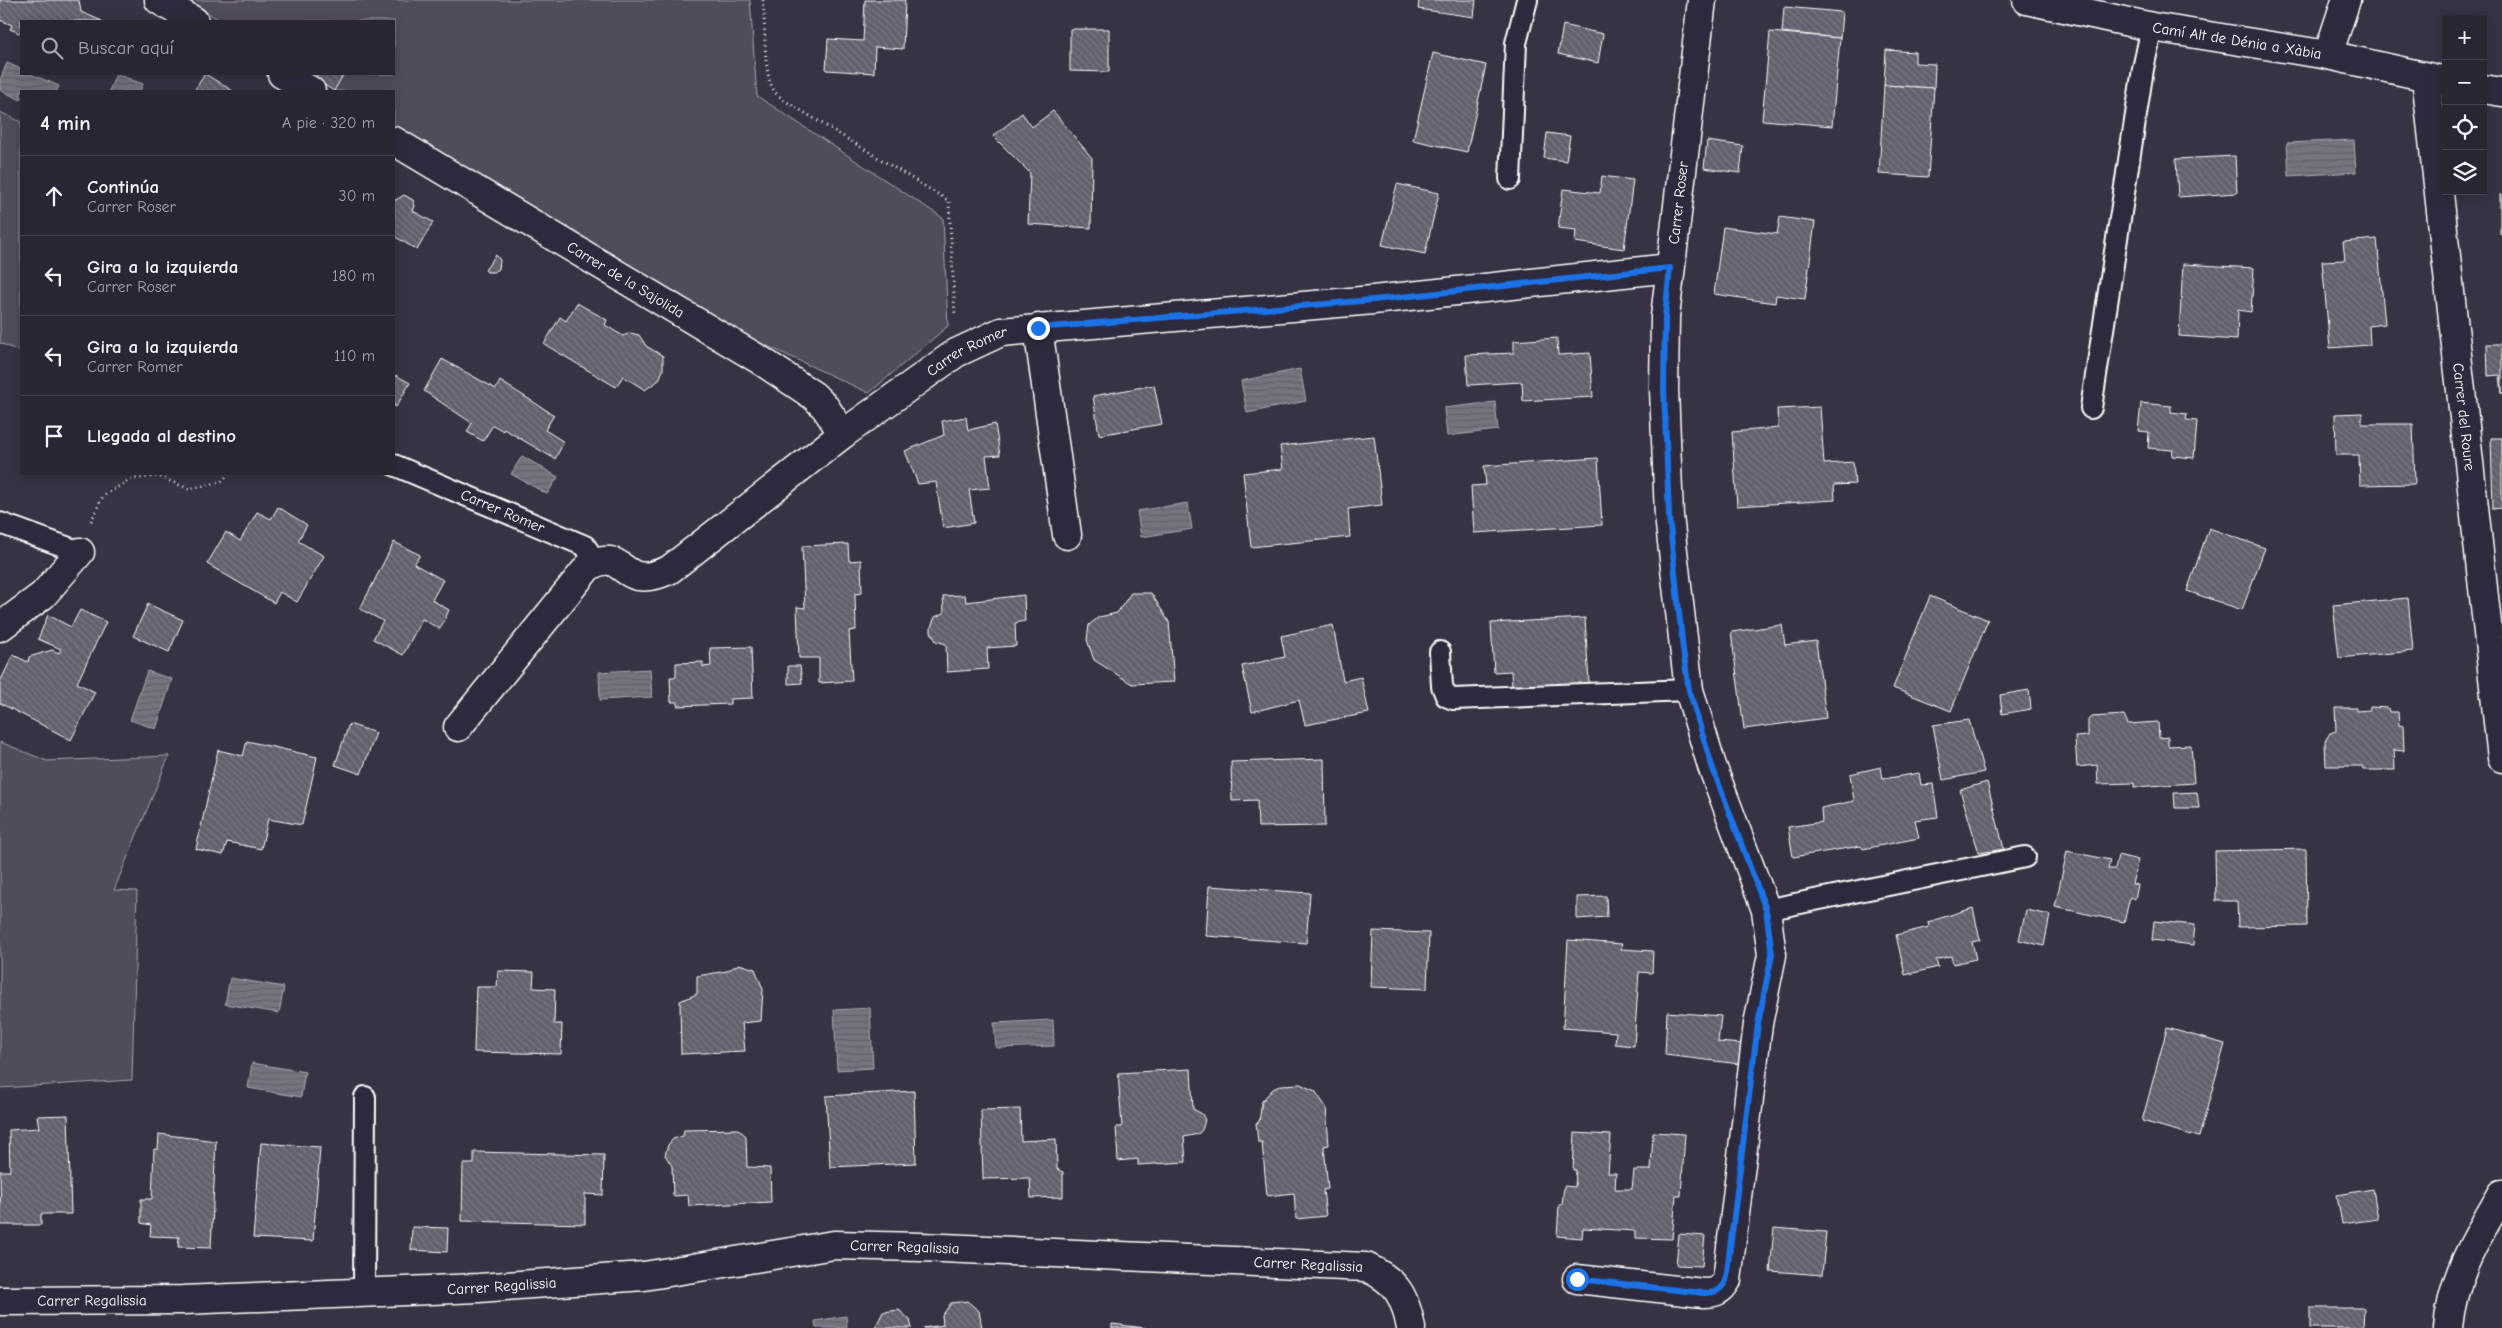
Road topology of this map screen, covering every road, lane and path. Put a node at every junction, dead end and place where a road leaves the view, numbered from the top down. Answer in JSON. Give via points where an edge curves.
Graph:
{"nodes":[{"id":1,"x":159,"y":0,"type":"edge"},
{"id":2,"x":763,"y":0,"type":"edge"},
{"id":3,"x":1527,"y":0,"type":"edge"},
{"id":4,"x":1702,"y":0,"type":"edge"},
{"id":5,"x":2027,"y":0,"type":"edge"},
{"id":6,"x":2346,"y":0,"type":"edge"},
{"id":7,"x":192,"y":20,"type":"edge"},
{"id":8,"x":2152,"y":27,"type":"junction"},
{"id":9,"x":2328,"y":55,"type":"junction"},
{"id":10,"x":284,"y":75,"type":"edge"},
{"id":11,"x":2436,"y":79,"type":"edge"},
{"id":12,"x":309,"y":90,"type":"edge"},
{"id":13,"x":2487,"y":90,"type":"edge"},
{"id":14,"x":2502,"y":92,"type":"edge"},
{"id":15,"x":395,"y":142,"type":"edge"},
{"id":16,"x":1510,"y":179,"type":"dead end"},
{"id":17,"x":1670,"y":268,"type":"junction"},
{"id":18,"x":1038,"y":328,"type":"junction"},
{"id":19,"x":956,"y":353,"type":"junction"},
{"id":20,"x":2092,"y":408,"type":"dead end"},
{"id":21,"x":843,"y":434,"type":"junction"},
{"id":22,"x":395,"y":465,"type":"edge"},
{"id":23,"x":228,"y":475,"type":"edge"},
{"id":24,"x":0,"y":523,"type":"edge"},
{"id":25,"x":1067,"y":535,"type":"dead end"},
{"id":26,"x":80,"y":552,"type":"junction"},
{"id":27,"x":604,"y":561,"type":"junction"},
{"id":28,"x":0,"y":627,"type":"edge"},
{"id":29,"x":1440,"y":652,"type":"dead end"},
{"id":30,"x":1689,"y":690,"type":"junction"},
{"id":31,"x":458,"y":727,"type":"dead end"},
{"id":32,"x":2502,"y":758,"type":"edge"},
{"id":33,"x":2025,"y":857,"type":"dead end"},
{"id":34,"x":1766,"y":910,"type":"junction"},
{"id":35,"x":365,"y":1097,"type":"dead end"},
{"id":36,"x":2502,"y":1194,"type":"edge"},
{"id":37,"x":1577,"y":1279,"type":"dead end"},
{"id":38,"x":364,"y":1292,"type":"junction"},
{"id":39,"x":0,"y":1301,"type":"edge"},
{"id":40,"x":1411,"y":1328,"type":"edge"},
{"id":41,"x":2448,"y":1328,"type":"edge"}],
"edges":[{"from":1,"to":7,"type":"street"},
{"from":2,"to":19,"type":"path","via":[[766,60],[775,93],[949,200]]},
{"from":3,"to":16,"type":"lane","via":[[1516,43]]},
{"from":4,"to":17,"type":"street","name":"Carrer Roser"},
{"from":5,"to":8,"type":"street","name":"Camí Alt de Dénia a Xàbia"},
{"from":6,"to":9,"type":"street"},
{"from":8,"to":9,"type":"street","name":"Camí Alt de Dénia a Xàbia"},
{"from":8,"to":20,"type":"lane"},
{"from":9,"to":11,"type":"street","name":"Camí Alt de Dénia a Xàbia"},
{"from":10,"to":12,"type":"street"},
{"from":11,"to":32,"type":"street","name":"Carrer del Roure"},
{"from":13,"to":14,"type":"street"},
{"from":15,"to":21,"type":"street","name":"Carrer de la Sajolida","via":[[760,360],[814,396],[825,406]]},
{"from":17,"to":18,"type":"street","name":"Carrer Romer","via":[[1373,300]]},
{"from":17,"to":30,"type":"street","name":"Carrer Roser","via":[[1665,317],[1664,389],[1669,506]]},
{"from":18,"to":19,"type":"street","name":"Carrer Romer","via":[[1001,332]]},
{"from":18,"to":25,"type":"street"},
{"from":19,"to":21,"type":"street","name":"Carrer Romer"},
{"from":21,"to":27,"type":"street","name":"Carrer Romer","via":[[669,570],[654,576],[638,576],[614,562]]},
{"from":22,"to":27,"type":"lane","name":"Carrer Romer","via":[[584,546],[596,562]]},
{"from":23,"to":26,"type":"path","via":[[221,482],[189,489],[158,476],[131,479],[103,496]]},
{"from":24,"to":26,"type":"lane"},
{"from":26,"to":28,"type":"street","via":[[43,594]]},
{"from":27,"to":31,"type":"street","via":[[588,567]]},
{"from":29,"to":30,"type":"lane","via":[[1442,686],[1446,696],[1453,699]]},
{"from":30,"to":34,"type":"street","name":"Carrer Roser","via":[[1712,766]]},
{"from":33,"to":34,"type":"lane"},
{"from":34,"to":37,"type":"street","name":"Carrer Roser","via":[[1772,954],[1758,1024],[1726,1280],[1722,1288],[1714,1293],[1704,1293]]},
{"from":35,"to":38,"type":"lane"},
{"from":36,"to":41,"type":"street","via":[[2462,1267],[2452,1296]]},
{"from":38,"to":39,"type":"street","name":"Carrer Regalissia","via":[[183,1300]]},
{"from":38,"to":40,"type":"street","name":"Carrer Regalissia","via":[[479,1288],[644,1276],[834,1245],[921,1246],[1366,1267],[1380,1274],[1401,1293]]}]}
